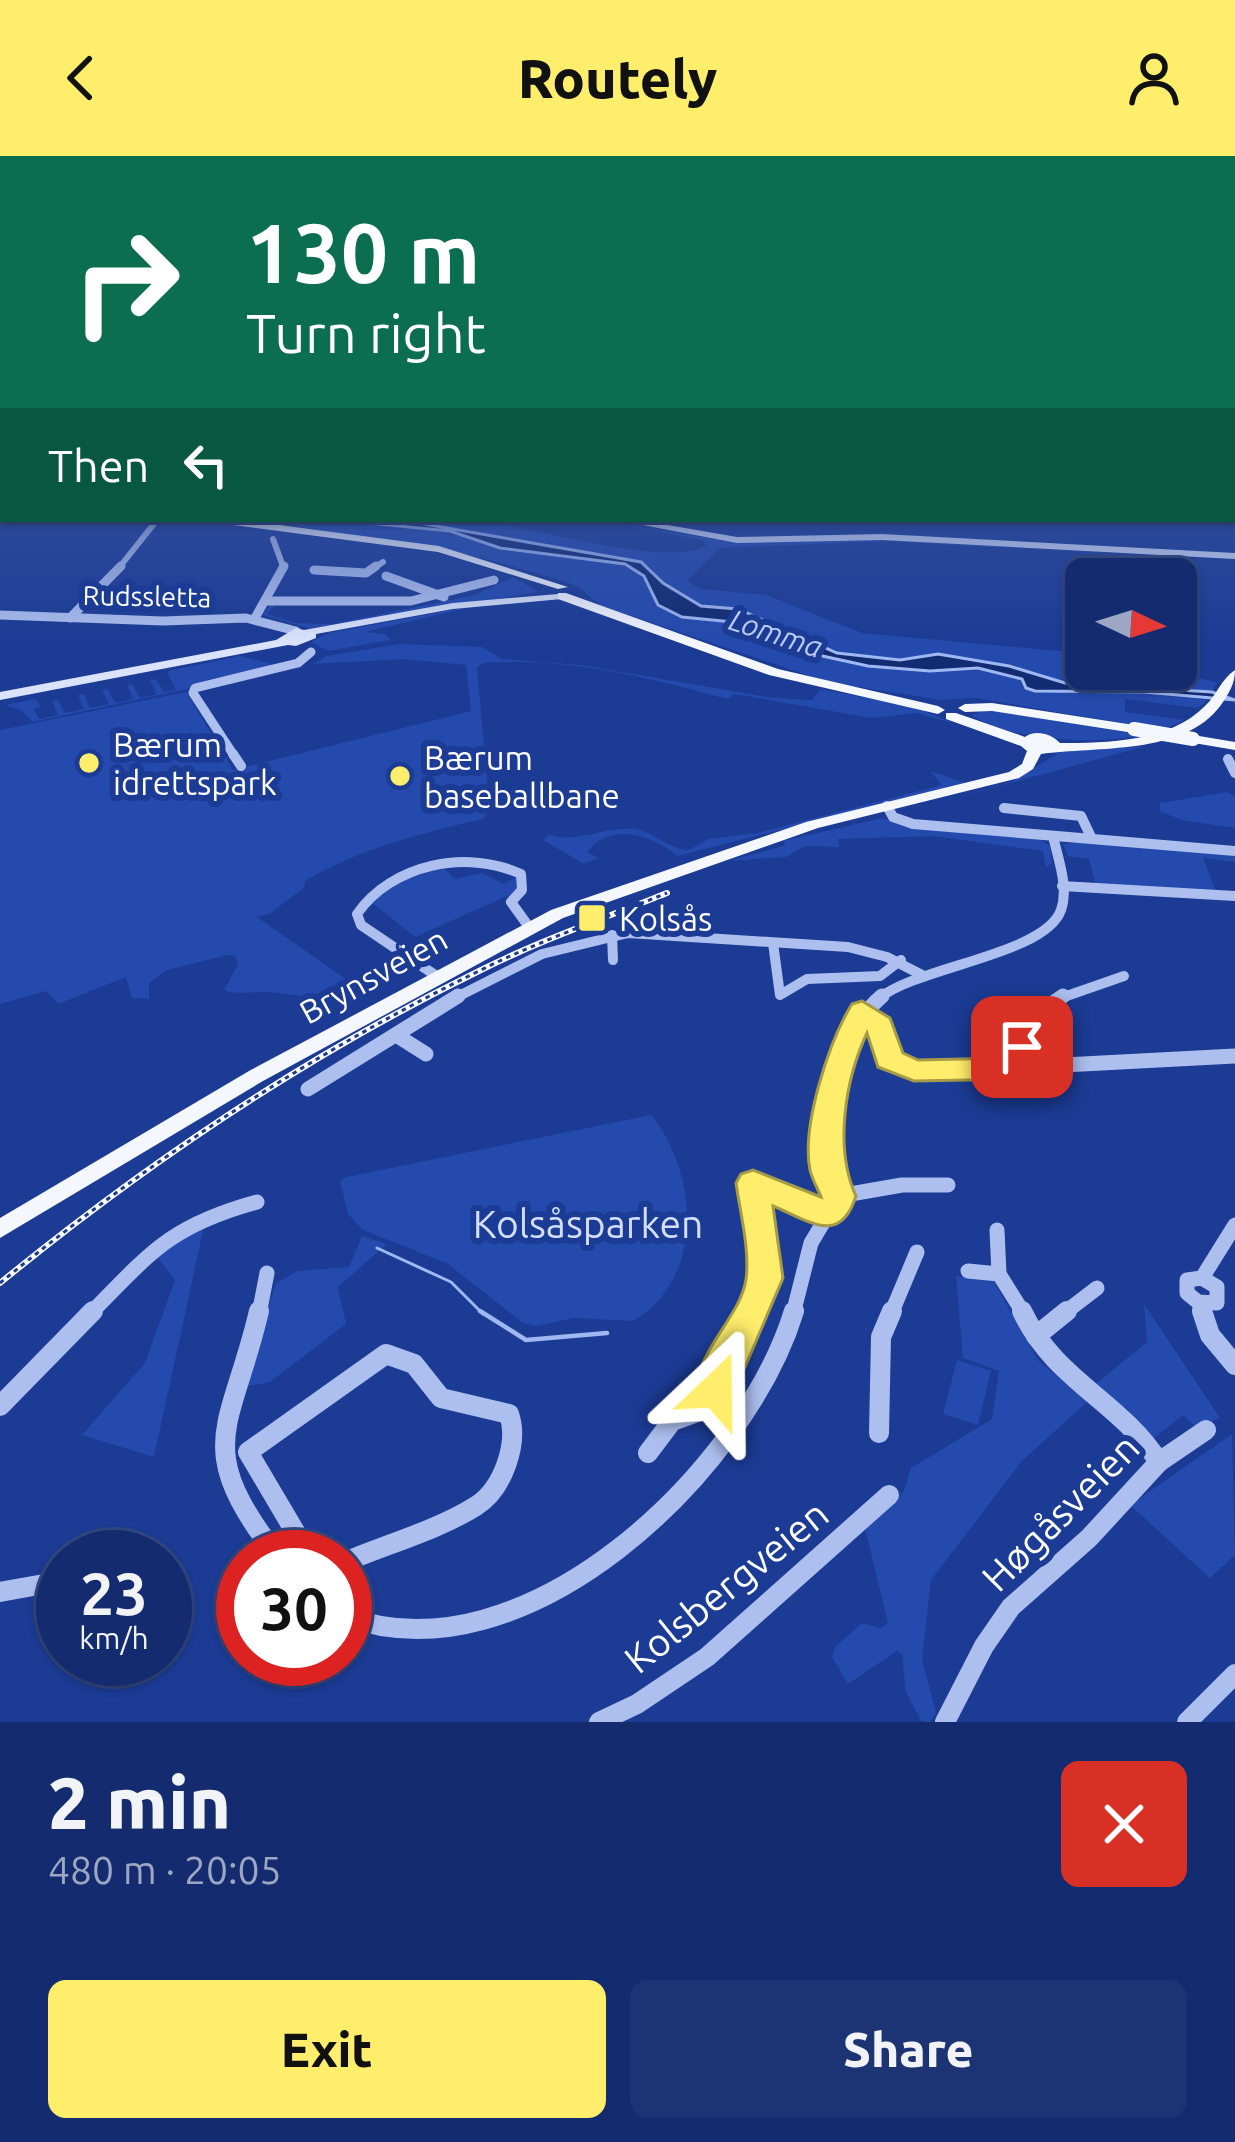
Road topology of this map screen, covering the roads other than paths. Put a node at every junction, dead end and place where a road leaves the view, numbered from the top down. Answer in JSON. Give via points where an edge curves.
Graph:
{"nodes":[{"id":1,"x":155,"y":522,"type":"edge"},
{"id":2,"x":234,"y":522,"type":"edge"},
{"id":3,"x":254,"y":522,"type":"edge"},
{"id":4,"x":283,"y":522,"type":"edge"},
{"id":5,"x":632,"y":522,"type":"edge"},
{"id":6,"x":273,"y":539,"type":"dead end"},
{"id":7,"x":1235,"y":556,"type":"edge"},
{"id":8,"x":383,"y":562,"type":"dead end"},
{"id":9,"x":314,"y":570,"type":"dead end"},
{"id":10,"x":386,"y":576,"type":"dead end"},
{"id":11,"x":494,"y":580,"type":"dead end"},
{"id":12,"x":558,"y":593,"type":"junction"},
{"id":13,"x":444,"y":597,"type":"junction"},
{"id":14,"x":267,"y":601,"type":"junction"},
{"id":15,"x":0,"y":615,"type":"edge"},
{"id":16,"x":70,"y":618,"type":"junction"},
{"id":17,"x":255,"y":618,"type":"junction"},
{"id":18,"x":296,"y":637,"type":"junction"},
{"id":19,"x":1235,"y":674,"type":"edge"},
{"id":20,"x":0,"y":696,"type":"edge"},
{"id":21,"x":952,"y":709,"type":"junction"},
{"id":22,"x":1042,"y":744,"type":"junction"},
{"id":23,"x":1232,"y":753,"type":"edge"},
{"id":24,"x":241,"y":766,"type":"dead end"},
{"id":25,"x":1235,"y":772,"type":"edge"},
{"id":26,"x":1004,"y":808,"type":"dead end"},
{"id":27,"x":890,"y":809,"type":"junction"},
{"id":28,"x":1054,"y":836,"type":"junction"},
{"id":29,"x":1092,"y":839,"type":"junction"},
{"id":30,"x":1235,"y":851,"type":"edge"},
{"id":31,"x":1061,"y":886,"type":"junction"},
{"id":32,"x":1228,"y":896,"type":"edge"},
{"id":33,"x":529,"y":927,"type":"junction"},
{"id":34,"x":612,"y":934,"type":"junction"},
{"id":35,"x":773,"y":943,"type":"junction"},
{"id":36,"x":613,"y":960,"type":"dead end"},
{"id":37,"x":901,"y":960,"type":"junction"},
{"id":38,"x":924,"y":976,"type":"junction"},
{"id":39,"x":1124,"y":976,"type":"dead end"},
{"id":40,"x":438,"y":977,"type":"junction"},
{"id":41,"x":862,"y":1011,"type":"junction"},
{"id":42,"x":396,"y":1035,"type":"junction"},
{"id":43,"x":426,"y":1054,"type":"dead end"},
{"id":44,"x":1235,"y":1056,"type":"edge"},
{"id":45,"x":1024,"y":1068,"type":"junction"},
{"id":46,"x":308,"y":1089,"type":"dead end"},
{"id":47,"x":948,"y":1185,"type":"dead end"},
{"id":48,"x":257,"y":1202,"type":"dead end"},
{"id":49,"x":834,"y":1205,"type":"junction"},
{"id":50,"x":1235,"y":1226,"type":"edge"},
{"id":51,"x":0,"y":1229,"type":"edge"},
{"id":52,"x":997,"y":1230,"type":"dead end"},
{"id":53,"x":917,"y":1252,"type":"dead end"},
{"id":54,"x":968,"y":1271,"type":"dead end"},
{"id":55,"x":267,"y":1273,"type":"dead end"},
{"id":56,"x":999,"y":1274,"type":"junction"},
{"id":57,"x":1207,"y":1276,"type":"junction"},
{"id":58,"x":1097,"y":1288,"type":"dead end"},
{"id":59,"x":1204,"y":1310,"type":"junction"},
{"id":60,"x":1036,"y":1336,"type":"junction"},
{"id":61,"x":1235,"y":1366,"type":"edge"},
{"id":62,"x":0,"y":1406,"type":"edge"},
{"id":63,"x":1206,"y":1430,"type":"dead end"},
{"id":64,"x":879,"y":1433,"type":"dead end"},
{"id":65,"x":248,"y":1452,"type":"junction"},
{"id":66,"x":648,"y":1454,"type":"dead end"},
{"id":67,"x":1159,"y":1462,"type":"junction"},
{"id":68,"x":221,"y":1466,"type":"junction"},
{"id":69,"x":889,"y":1495,"type":"dead end"},
{"id":70,"x":256,"y":1530,"type":"edge"},
{"id":71,"x":294,"y":1530,"type":"edge"},
{"id":72,"x":372,"y":1550,"type":"edge"},
{"id":73,"x":36,"y":1586,"type":"edge"},
{"id":74,"x":0,"y":1592,"type":"edge"},
{"id":75,"x":372,"y":1624,"type":"edge"},
{"id":76,"x":1235,"y":1674,"type":"edge"},
{"id":77,"x":599,"y":1722,"type":"edge"},
{"id":78,"x":945,"y":1722,"type":"edge"},
{"id":79,"x":1187,"y":1722,"type":"edge"}],
"edges":[{"from":1,"to":16,"type":"street","name":"Rudssletta"},
{"from":2,"to":12,"type":"main road","via":[[425,546]]},
{"from":3,"to":4,"type":"street"},
{"from":5,"to":7,"type":"street","via":[[736,541],[892,538]]},
{"from":6,"to":14,"type":"street","via":[[285,568]]},
{"from":8,"to":9,"type":"street","via":[[366,572]]},
{"from":10,"to":13,"type":"street"},
{"from":11,"to":13,"type":"street"},
{"from":12,"to":18,"type":"street"},
{"from":12,"to":21,"type":"main road","via":[[758,667]]},
{"from":13,"to":14,"type":"street"},
{"from":14,"to":17,"type":"street"},
{"from":15,"to":16,"type":"street"},
{"from":16,"to":17,"type":"street","name":"Rudssletta"},
{"from":17,"to":18,"type":"street","name":"Rudssletta"},
{"from":18,"to":20,"type":"street"},
{"from":18,"to":24,"type":"street","via":[[298,663],[195,688]]},
{"from":19,"to":22,"type":"main road","via":[[1210,709],[1152,736],[1116,746]]},
{"from":21,"to":22,"type":"main road"},
{"from":21,"to":23,"type":"main road","bridge":true,"via":[[992,707],[1134,729]]},
{"from":22,"to":27,"type":"main road","name":"Brynsveien","via":[[1035,766],[1009,780]]},
{"from":23,"to":25,"type":"street"},
{"from":26,"to":29,"type":"street","via":[[1076,814],[1087,820]]},
{"from":27,"to":28,"type":"street","via":[[902,822]]},
{"from":27,"to":33,"type":"main road","name":"Brynsveien","via":[[664,873]]},
{"from":28,"to":29,"type":"street"},
{"from":28,"to":31,"type":"street"},
{"from":29,"to":30,"type":"street"},
{"from":31,"to":32,"type":"street"},
{"from":31,"to":38,"type":"street","via":[[1060,912],[1036,936]]},
{"from":33,"to":40,"type":"main road","name":"Brynsveien"},
{"from":33,"to":40,"type":"street","via":[[511,902],[524,884],[521,874],[494,863],[429,868],[364,901],[361,925]]},
{"from":34,"to":35,"type":"street"},
{"from":34,"to":36,"type":"street"},
{"from":34,"to":42,"type":"street","via":[[503,973]]},
{"from":35,"to":37,"type":"street","via":[[853,947]]},
{"from":35,"to":37,"type":"street","via":[[780,995],[807,979],[880,976]]},
{"from":37,"to":38,"type":"street"},
{"from":38,"to":41,"type":"street"},
{"from":39,"to":45,"type":"street","via":[[1047,1007],[1028,1028]]},
{"from":40,"to":51,"type":"main road","name":"Brynsveien"},
{"from":41,"to":45,"type":"street","via":[[880,1025],[884,1053],[898,1065],[944,1073]]},
{"from":41,"to":49,"type":"street","via":[[842,1054],[826,1144]]},
{"from":42,"to":43,"type":"street"},
{"from":42,"to":46,"type":"street"},
{"from":44,"to":45,"type":"street"},
{"from":47,"to":49,"type":"street","via":[[902,1185]]},
{"from":48,"to":62,"type":"street","via":[[202,1217],[158,1245]]},
{"from":49,"to":66,"type":"street","via":[[753,1183],[765,1251],[758,1302],[716,1390],[700,1412],[672,1421]]},
{"from":49,"to":75,"type":"street","via":[[809,1247],[789,1327],[750,1404],[656,1525],[563,1586],[443,1629]]},
{"from":50,"to":57,"type":"street"},
{"from":52,"to":56,"type":"street"},
{"from":53,"to":64,"type":"street","via":[[881,1337]]},
{"from":54,"to":56,"type":"street"},
{"from":55,"to":68,"type":"street","via":[[226,1414]]},
{"from":56,"to":60,"type":"street"},
{"from":57,"to":59,"type":"street","via":[[1221,1297]]},
{"from":57,"to":59,"type":"street","via":[[1184,1288]]},
{"from":58,"to":60,"type":"street"},
{"from":59,"to":61,"type":"street","via":[[1210,1335]]},
{"from":60,"to":67,"type":"street","via":[[1070,1379],[1127,1417]]},
{"from":63,"to":67,"type":"street","name":"Høgåsveien"},
{"from":65,"to":68,"type":"street"},
{"from":65,"to":71,"type":"street"},
{"from":65,"to":72,"type":"street","via":[[386,1354],[414,1364],[441,1398],[509,1414],[509,1459],[480,1504]]},
{"from":67,"to":78,"type":"street","name":"Høgåsveien","via":[[1011,1607]]},
{"from":68,"to":70,"type":"street"},
{"from":69,"to":77,"type":"street","name":"Kolsbergveien","via":[[695,1663]]},
{"from":73,"to":74,"type":"street"},
{"from":76,"to":79,"type":"street"}]}
